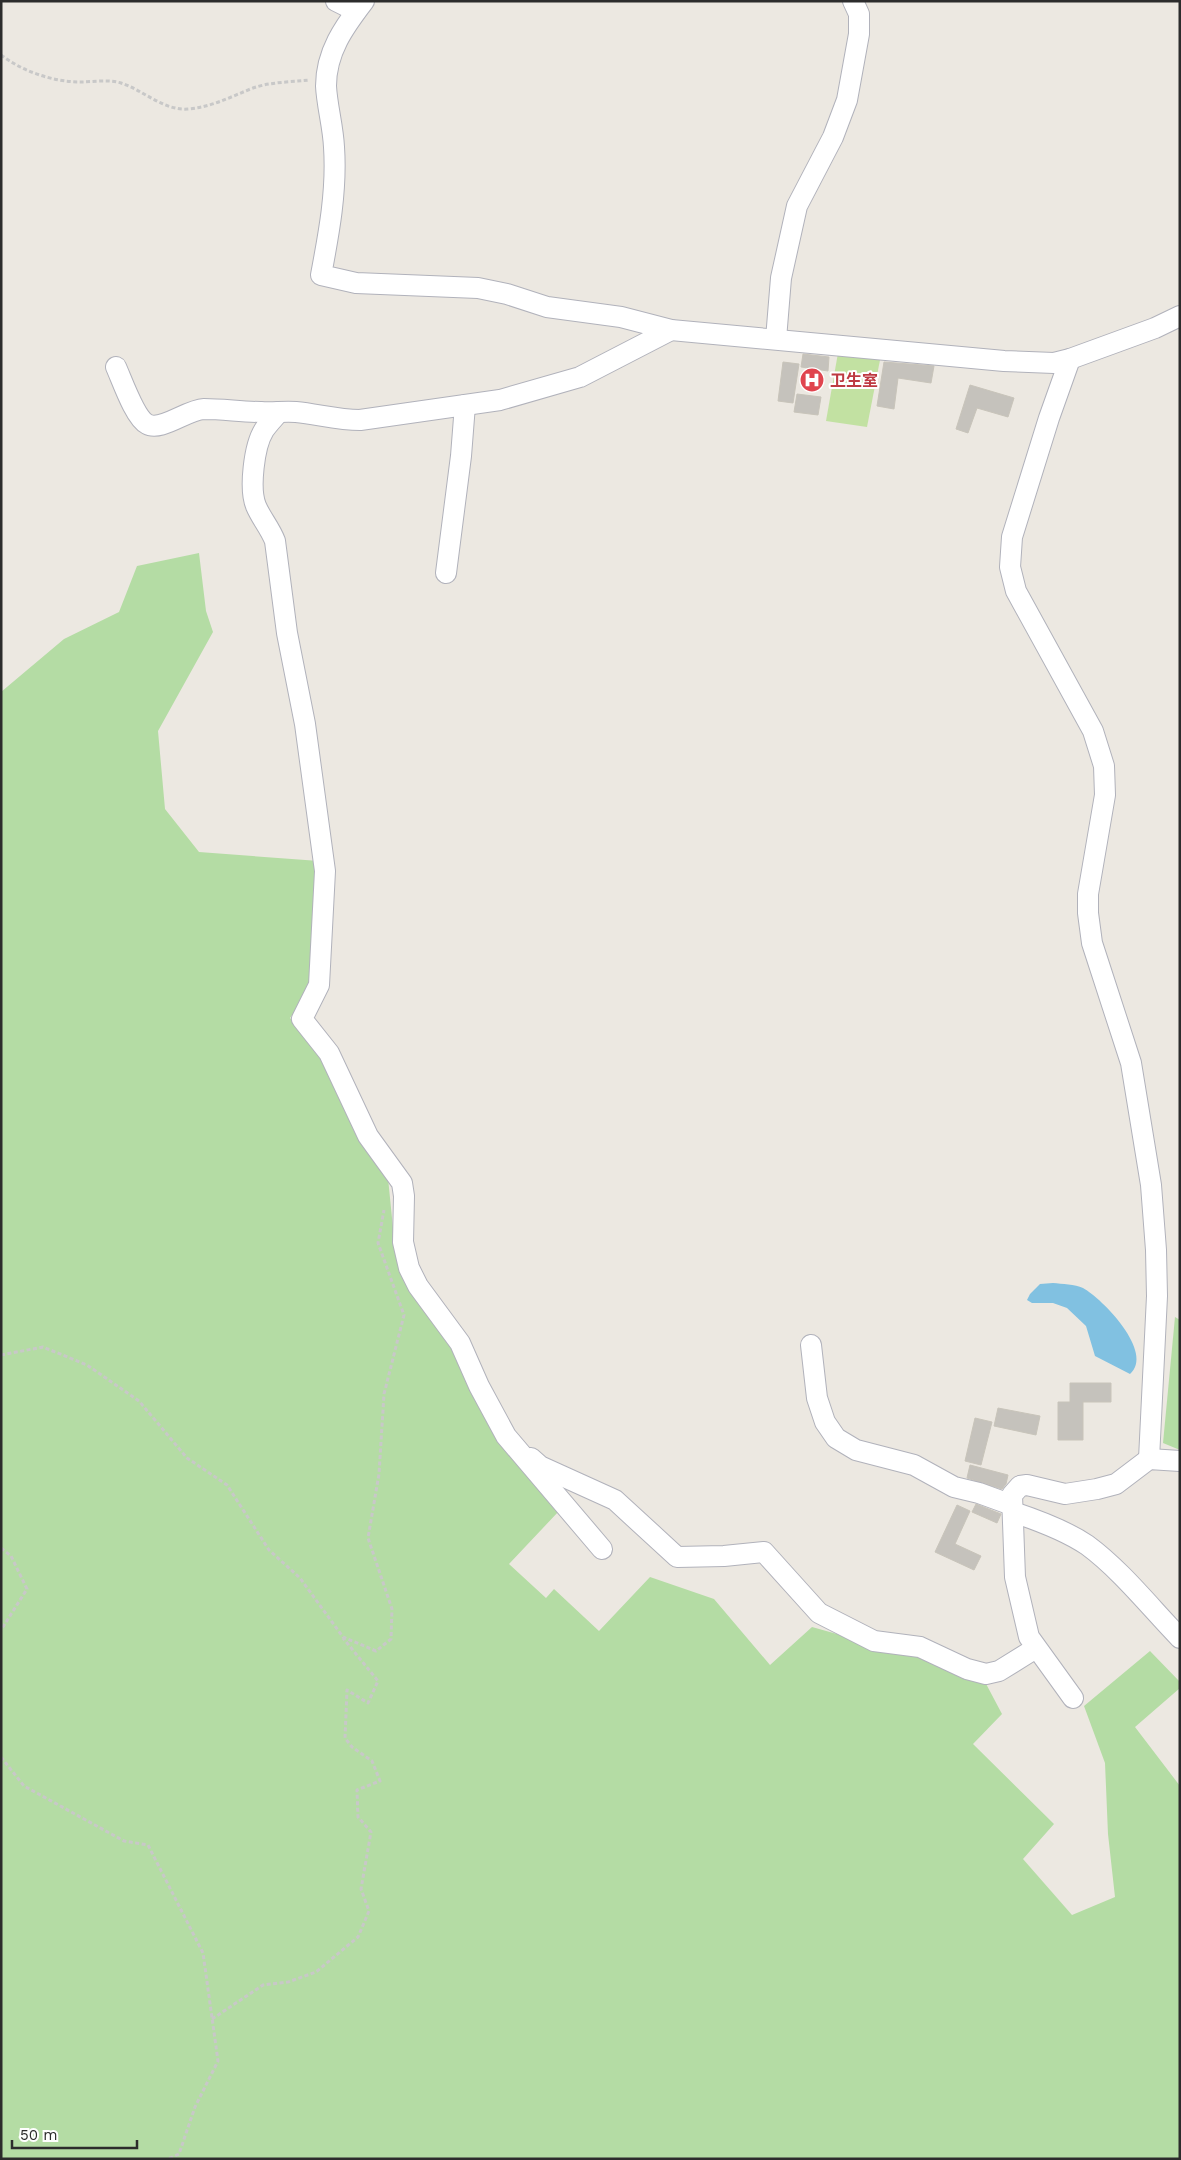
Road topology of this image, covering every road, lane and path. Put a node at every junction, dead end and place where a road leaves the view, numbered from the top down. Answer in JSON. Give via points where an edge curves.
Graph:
{"nodes":[{"id":1,"x":336,"y":1,"type":"edge"},
{"id":2,"x":853,"y":1,"type":"edge"},
{"id":3,"x":360,"y":6,"type":"edge"},
{"id":4,"x":1,"y":55,"type":"edge"},
{"id":5,"x":327,"y":79,"type":"junction"},
{"id":6,"x":1180,"y":316,"type":"edge"},
{"id":7,"x":671,"y":330,"type":"junction"},
{"id":8,"x":776,"y":339,"type":"junction"},
{"id":9,"x":1070,"y":359,"type":"junction"},
{"id":10,"x":116,"y":367,"type":"dead end"},
{"id":11,"x":465,"y":405,"type":"junction"},
{"id":12,"x":279,"y":412,"type":"junction"},
{"id":13,"x":446,"y":573,"type":"dead end"},
{"id":14,"x":384,"y":1203,"type":"dead end"},
{"id":15,"x":811,"y":1345,"type":"dead end"},
{"id":16,"x":1,"y":1355,"type":"edge"},
{"id":17,"x":510,"y":1441,"type":"junction"},
{"id":18,"x":1149,"y":1459,"type":"junction"},
{"id":19,"x":1180,"y":1461,"type":"edge"},
{"id":20,"x":1012,"y":1508,"type":"junction"},
{"id":21,"x":1,"y":1548,"type":"edge"},
{"id":22,"x":602,"y":1548,"type":"dead end"},
{"id":23,"x":1,"y":1630,"type":"edge"},
{"id":24,"x":343,"y":1637,"type":"junction"},
{"id":25,"x":1180,"y":1638,"type":"edge"},
{"id":26,"x":1036,"y":1648,"type":"junction"},
{"id":27,"x":1074,"y":1698,"type":"dead end"},
{"id":28,"x":1,"y":1757,"type":"edge"},
{"id":29,"x":212,"y":2019,"type":"junction"},
{"id":30,"x":168,"y":2159,"type":"edge"}],
"edges":[{"from":1,"to":3,"type":"street"},
{"from":2,"to":8,"type":"street","via":[[859,14],[860,34],[848,100],[798,206],[781,278]]},
{"from":3,"to":5,"type":"street","via":[[335,42]]},
{"from":4,"to":5,"type":"path","via":[[22,68],[66,81],[118,82],[165,105],[185,110],[217,104],[266,85]]},
{"from":5,"to":7,"type":"street","via":[[334,174],[322,276],[356,283],[478,288],[547,306],[621,317]]},
{"from":6,"to":9,"type":"street"},
{"from":7,"to":8,"type":"street"},
{"from":7,"to":11,"type":"street","via":[[580,377],[500,400]]},
{"from":8,"to":9,"type":"street","via":[[1004,361],[1054,363]]},
{"from":9,"to":18,"type":"street","via":[[1012,537],[1010,567],[1016,591],[1093,731],[1104,766],[1105,795],[1088,894],[1088,913],[1092,943],[1131,1063],[1151,1185],[1157,1296]]},
{"from":10,"to":12,"type":"street","via":[[134,405],[149,425],[162,425],[191,411],[204,409]]},
{"from":11,"to":12,"type":"street","via":[[360,420]]},
{"from":11,"to":13,"type":"street"},
{"from":12,"to":17,"type":"street","via":[[264,431],[257,448],[253,493],[256,506],[275,540],[325,871],[318,984],[302,1019],[329,1053],[368,1136],[402,1183],[402,1236],[410,1268],[418,1286],[460,1343],[483,1394]]},
{"from":14,"to":24,"type":"path","via":[[378,1243],[404,1315],[384,1394],[379,1474],[368,1538],[392,1609],[391,1639],[376,1651]]},
{"from":15,"to":20,"type":"street","via":[[817,1398],[825,1422],[836,1438],[856,1450],[914,1465],[954,1487],[979,1492]]},
{"from":16,"to":24,"type":"path","via":[[43,1347],[87,1365],[139,1401],[187,1458],[227,1485],[269,1550],[300,1578]]},
{"from":17,"to":22,"type":"street"},
{"from":17,"to":26,"type":"street","via":[[540,1466],[615,1500],[677,1557],[764,1552],[819,1613],[874,1641],[920,1647],[986,1674],[999,1671]]},
{"from":18,"to":19,"type":"street"},
{"from":18,"to":20,"type":"street","via":[[1116,1484],[1097,1489],[1065,1494],[1020,1486],[1012,1495]]},
{"from":20,"to":25,"type":"street","via":[[1086,1545],[1117,1572]]},
{"from":20,"to":26,"type":"street","via":[[1015,1577],[1029,1637]]},
{"from":21,"to":23,"type":"path","via":[[11,1556],[27,1589]]},
{"from":24,"to":29,"type":"path","via":[[378,1680],[368,1703],[347,1690],[345,1738],[352,1748],[372,1762],[380,1782],[357,1790],[358,1817],[371,1832],[361,1889],[370,1911],[358,1937],[316,1972],[288,1982],[263,1985]]},
{"from":26,"to":27,"type":"street"},
{"from":28,"to":29,"type":"path","via":[[24,1786],[124,1841],[148,1844],[203,1953]]},
{"from":29,"to":30,"type":"path","via":[[218,2060],[195,2107],[179,2154]]}]}
